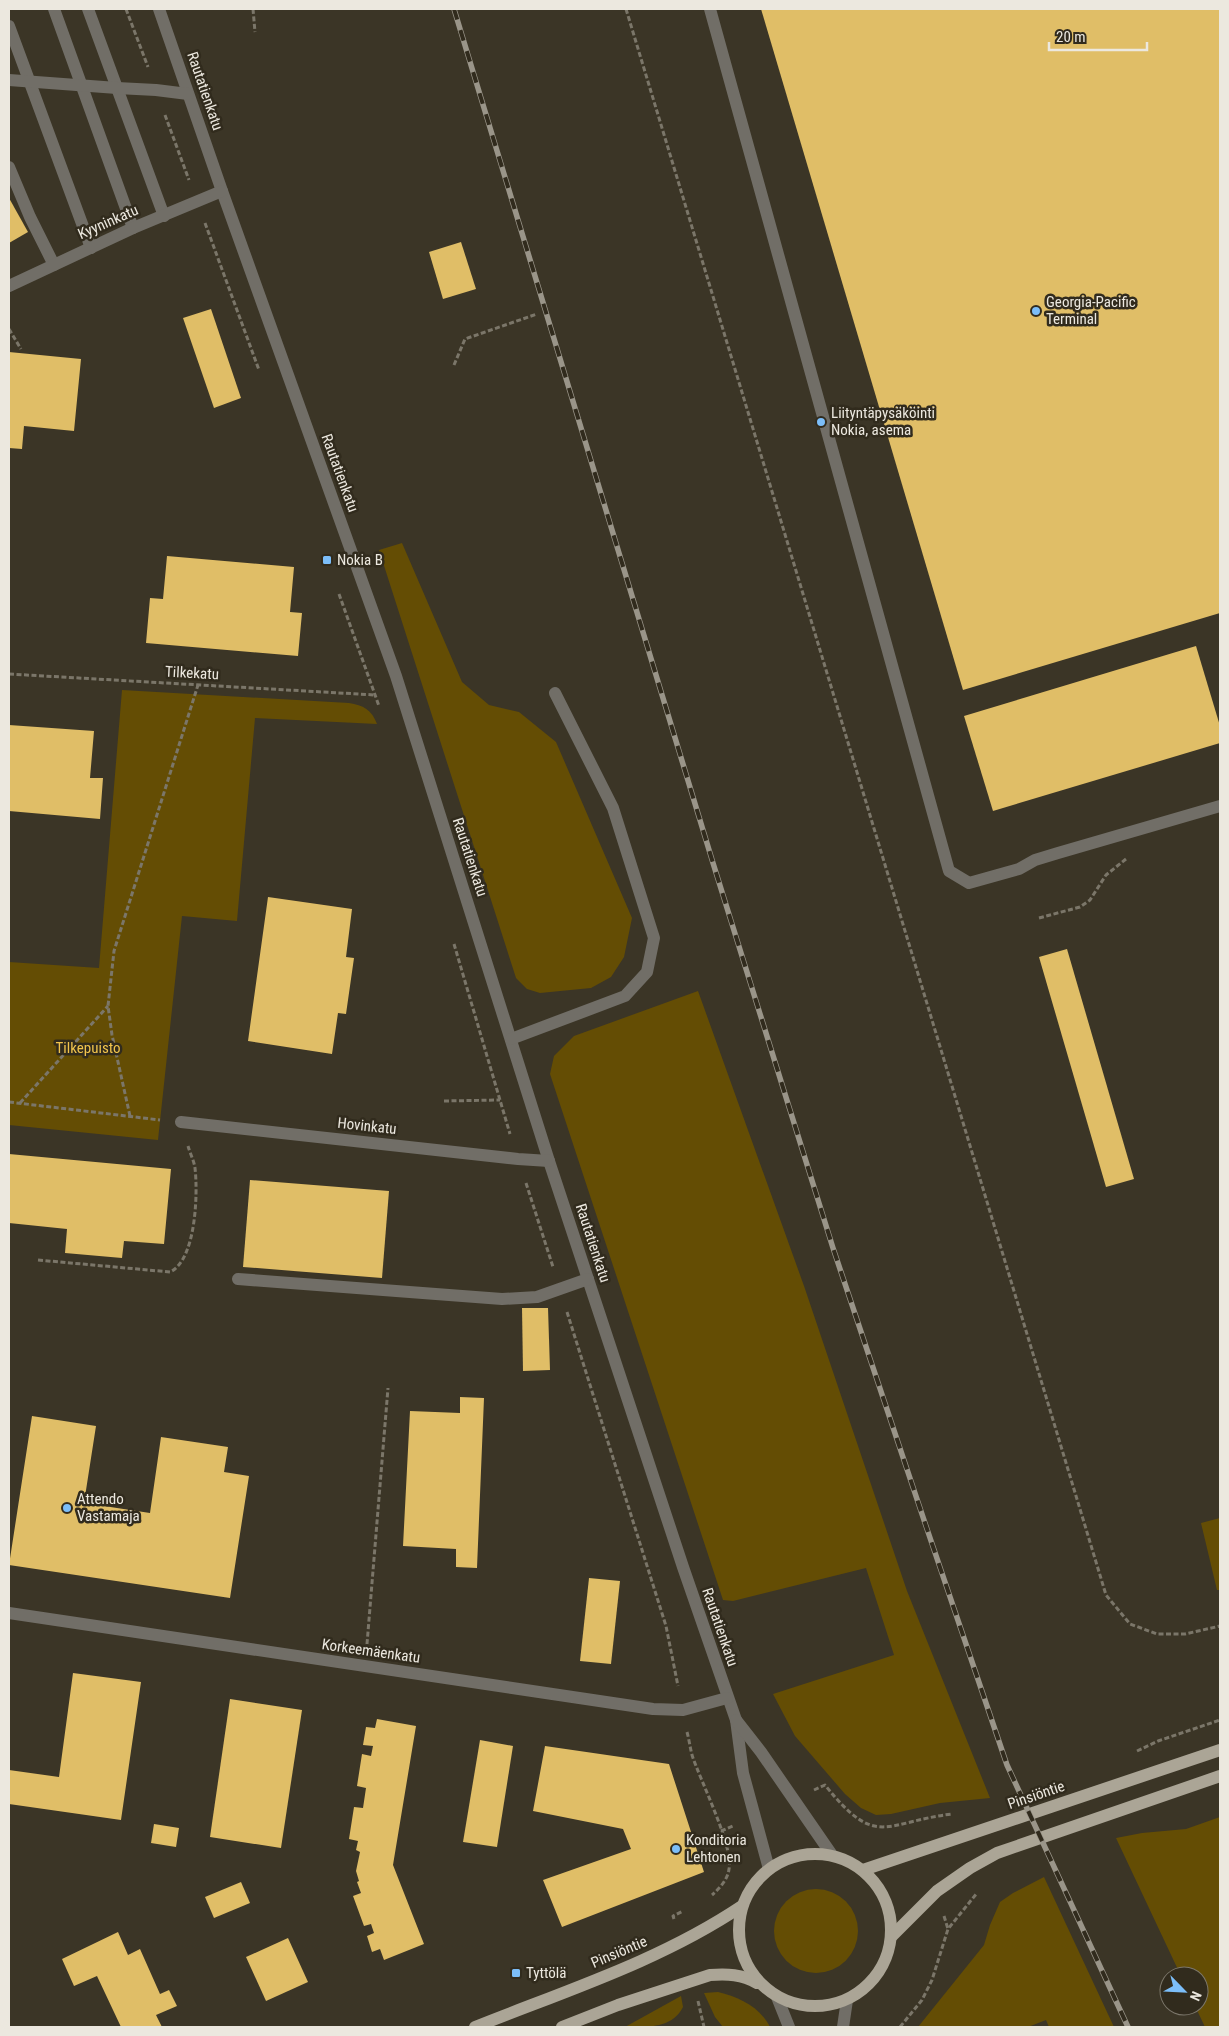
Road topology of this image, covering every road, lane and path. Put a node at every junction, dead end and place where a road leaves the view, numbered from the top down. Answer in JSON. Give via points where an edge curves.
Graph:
{"nodes":[{"id":1,"x":54,"y":9,"type":"edge"},
{"id":2,"x":88,"y":9,"type":"edge"},
{"id":3,"x":126,"y":9,"type":"edge"},
{"id":4,"x":159,"y":9,"type":"edge"},
{"id":5,"x":254,"y":9,"type":"edge"},
{"id":6,"x":626,"y":9,"type":"edge"},
{"id":7,"x":710,"y":9,"type":"edge"},
{"id":8,"x":9,"y":26,"type":"edge"},
{"id":9,"x":255,"y":32,"type":"dead end"},
{"id":10,"x":9,"y":80,"type":"edge"},
{"id":11,"x":29,"y":82,"type":"junction"},
{"id":12,"x":81,"y":85,"type":"junction"},
{"id":13,"x":118,"y":88,"type":"junction"},
{"id":14,"x":156,"y":90,"type":"junction"},
{"id":15,"x":188,"y":94,"type":"junction"},
{"id":16,"x":9,"y":166,"type":"edge"},
{"id":17,"x":222,"y":191,"type":"junction"},
{"id":18,"x":197,"y":202,"type":"junction"},
{"id":19,"x":164,"y":216,"type":"junction"},
{"id":20,"x":133,"y":228,"type":"junction"},
{"id":21,"x":91,"y":248,"type":"junction"},
{"id":22,"x":54,"y":265,"type":"junction"},
{"id":23,"x":9,"y":286,"type":"edge"},
{"id":24,"x":537,"y":314,"type":"dead end"},
{"id":25,"x":9,"y":329,"type":"edge"},
{"id":26,"x":21,"y":348,"type":"dead end"},
{"id":27,"x":454,"y":365,"type":"dead end"},
{"id":28,"x":260,"y":374,"type":"dead end"},
{"id":29,"x":337,"y":587,"type":"dead end"},
{"id":30,"x":9,"y":674,"type":"edge"},
{"id":31,"x":198,"y":684,"type":"junction"},
{"id":32,"x":555,"y":694,"type":"dead end"},
{"id":33,"x":375,"y":695,"type":"junction"},
{"id":34,"x":381,"y":712,"type":"dead end"},
{"id":35,"x":1220,"y":806,"type":"edge"},
{"id":36,"x":1129,"y":857,"type":"dead end"},
{"id":37,"x":1039,"y":918,"type":"dead end"},
{"id":38,"x":453,"y":940,"type":"dead end"},
{"id":39,"x":108,"y":1006,"type":"junction"},
{"id":40,"x":511,"y":1039,"type":"junction"},
{"id":41,"x":500,"y":1100,"type":"junction"},
{"id":42,"x":9,"y":1102,"type":"edge"},
{"id":43,"x":444,"y":1102,"type":"dead end"},
{"id":44,"x":20,"y":1103,"type":"junction"},
{"id":45,"x":130,"y":1116,"type":"junction"},
{"id":46,"x":181,"y":1122,"type":"junction"},
{"id":47,"x":518,"y":1159,"type":"junction"},
{"id":48,"x":549,"y":1161,"type":"junction"},
{"id":49,"x":38,"y":1260,"type":"dead end"},
{"id":50,"x":588,"y":1279,"type":"junction"},
{"id":51,"x":238,"y":1280,"type":"dead end"},
{"id":52,"x":560,"y":1290,"type":"junction"},
{"id":53,"x":388,"y":1388,"type":"dead end"},
{"id":54,"x":9,"y":1613,"type":"edge"},
{"id":55,"x":1220,"y":1626,"type":"edge"},
{"id":56,"x":365,"y":1666,"type":"junction"},
{"id":57,"x":727,"y":1698,"type":"junction"},
{"id":58,"x":683,"y":1710,"type":"junction"},
{"id":59,"x":736,"y":1720,"type":"junction"},
{"id":60,"x":1220,"y":1750,"type":"edge"},
{"id":61,"x":1220,"y":1776,"type":"edge"},
{"id":62,"x":825,"y":1786,"type":"dead end"},
{"id":63,"x":918,"y":1822,"type":"dead end"},
{"id":64,"x":832,"y":1855,"type":"junction"},
{"id":65,"x":768,"y":1869,"type":"junction"},
{"id":66,"x":862,"y":1870,"type":"junction"},
{"id":67,"x":978,"y":1893,"type":"dead end"},
{"id":68,"x":710,"y":1897,"type":"dead end"},
{"id":69,"x":742,"y":1906,"type":"junction"},
{"id":70,"x":688,"y":1909,"type":"dead end"},
{"id":71,"x":673,"y":1916,"type":"dead end"},
{"id":72,"x":892,"y":1936,"type":"junction"},
{"id":73,"x":761,"y":1985,"type":"junction"},
{"id":74,"x":777,"y":1997,"type":"junction"},
{"id":75,"x":847,"y":2000,"type":"junction"},
{"id":76,"x":475,"y":2027,"type":"edge"},
{"id":77,"x":562,"y":2027,"type":"edge"},
{"id":78,"x":789,"y":2027,"type":"edge"},
{"id":79,"x":843,"y":2027,"type":"edge"},
{"id":80,"x":900,"y":2027,"type":"edge"}],
"edges":[{"from":1,"to":12,"type":"street"},
{"from":2,"to":13,"type":"street"},
{"from":3,"to":14,"type":"path"},
{"from":4,"to":15,"type":"street","name":"Rautatienkatu"},
{"from":5,"to":9,"type":"path"},
{"from":6,"to":55,"type":"path","via":[[1106,1595],[1130,1624],[1157,1634],[1185,1634]]},
{"from":7,"to":35,"type":"street","via":[[948,871],[969,882]]},
{"from":8,"to":11,"type":"street"},
{"from":10,"to":11,"type":"street"},
{"from":11,"to":12,"type":"street"},
{"from":11,"to":21,"type":"street"},
{"from":12,"to":13,"type":"street"},
{"from":12,"to":20,"type":"street"},
{"from":13,"to":14,"type":"street"},
{"from":13,"to":19,"type":"street"},
{"from":14,"to":15,"type":"street"},
{"from":14,"to":18,"type":"path"},
{"from":15,"to":17,"type":"street","name":"Rautatienkatu"},
{"from":16,"to":22,"type":"street"},
{"from":17,"to":18,"type":"street","name":"Kyyninkatu"},
{"from":17,"to":40,"type":"street","name":"Rautatienkatu","via":[[396,676]]},
{"from":18,"to":19,"type":"street","name":"Kyyninkatu"},
{"from":18,"to":28,"type":"path"},
{"from":19,"to":20,"type":"street","name":"Kyyninkatu"},
{"from":20,"to":21,"type":"street","name":"Kyyninkatu"},
{"from":21,"to":22,"type":"street","name":"Kyyninkatu"},
{"from":22,"to":23,"type":"street","name":"Kyyninkatu"},
{"from":24,"to":27,"type":"path","via":[[465,339]]},
{"from":25,"to":26,"type":"path"},
{"from":29,"to":33,"type":"path"},
{"from":30,"to":31,"type":"path","name":"Tilkekatu"},
{"from":31,"to":33,"type":"path","name":"Tilkekatu"},
{"from":31,"to":39,"type":"path","via":[[114,951]]},
{"from":32,"to":40,"type":"street","via":[[613,808],[654,938],[647,972],[625,996]]},
{"from":33,"to":34,"type":"path"},
{"from":36,"to":37,"type":"path","via":[[1106,875],[1090,900],[1080,907]]},
{"from":38,"to":41,"type":"path"},
{"from":39,"to":44,"type":"path"},
{"from":39,"to":45,"type":"path"},
{"from":40,"to":48,"type":"street","name":"Rautatienkatu"},
{"from":41,"to":43,"type":"path"},
{"from":41,"to":47,"type":"path"},
{"from":42,"to":44,"type":"path"},
{"from":44,"to":45,"type":"path"},
{"from":45,"to":46,"type":"path"},
{"from":46,"to":47,"type":"street","name":"Hovinkatu"},
{"from":46,"to":49,"type":"path","via":[[195,1168],[196,1211],[188,1248],[178,1268],[170,1272]]},
{"from":47,"to":48,"type":"street","name":"Hovinkatu"},
{"from":47,"to":52,"type":"path"},
{"from":48,"to":50,"type":"street","name":"Rautatienkatu"},
{"from":50,"to":52,"type":"street"},
{"from":50,"to":57,"type":"street","name":"Rautatienkatu"},
{"from":51,"to":52,"type":"street","via":[[502,1299],[537,1297]]},
{"from":52,"to":58,"type":"path","via":[[666,1626]]},
{"from":53,"to":56,"type":"path"},
{"from":54,"to":56,"type":"street","name":"Korkeemäenkatu"},
{"from":56,"to":58,"type":"street","name":"Korkeemäenkatu","via":[[653,1709]]},
{"from":57,"to":58,"type":"street","name":"Korkeemäenkatu"},
{"from":57,"to":59,"type":"street","name":"Rautatienkatu"},
{"from":58,"to":68,"type":"path","via":[[692,1754],[729,1856],[730,1869],[725,1880]]},
{"from":59,"to":64,"type":"street","name":"Rautatienkatu"},
{"from":59,"to":65,"type":"street","name":"Rautatienkatu","via":[[742,1774]]},
{"from":60,"to":66,"type":"main road","name":"Pinsiöntie"},
{"from":61,"to":72,"type":"main road","via":[[997,1853],[937,1891]]},
{"from":62,"to":63,"type":"path","via":[[845,1809],[860,1821],[875,1827]]},
{"from":64,"to":65,"type":"main road","via":[[809,1854],[788,1858]]},
{"from":64,"to":66,"type":"main road","via":[[848,1860]]},
{"from":65,"to":69,"type":"main road","via":[[752,1886]]},
{"from":66,"to":72,"type":"main road","via":[[879,1888],[890,1911]]},
{"from":67,"to":80,"type":"path","via":[[948,1929],[932,1980],[922,2000]]},
{"from":69,"to":73,"type":"main road","via":[[738,1928],[741,1951],[749,1970]]},
{"from":69,"to":76,"type":"main road","name":"Pinsiöntie","via":[[714,1925],[638,1963]]},
{"from":70,"to":71,"type":"path"},
{"from":72,"to":75,"type":"main road","via":[[888,1956],[878,1974]]},
{"from":73,"to":74,"type":"main road"},
{"from":73,"to":77,"type":"main road","via":[[746,1976],[710,1975]]},
{"from":74,"to":75,"type":"main road","via":[[800,2006],[824,2007]]},
{"from":74,"to":78,"type":"street"},
{"from":75,"to":79,"type":"street"}]}
